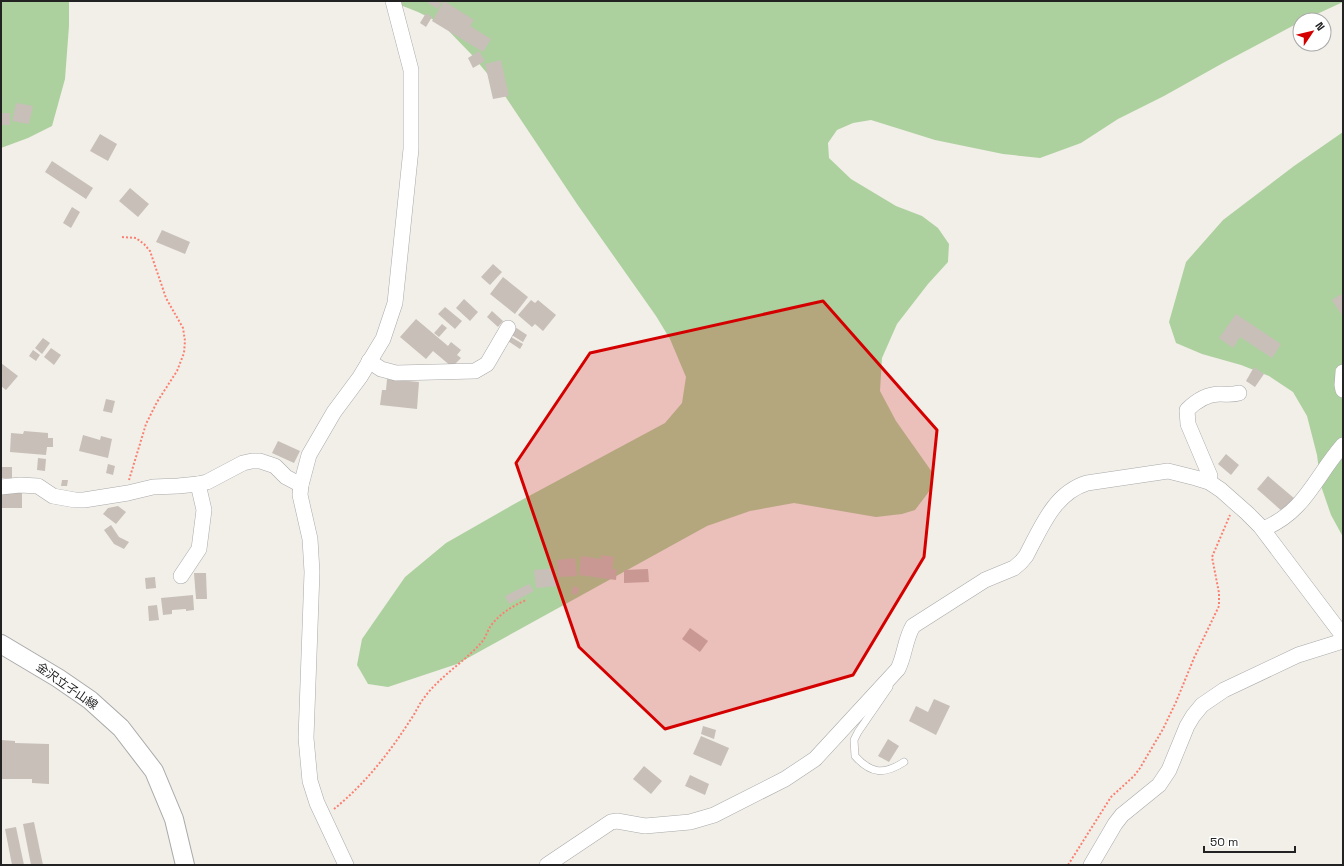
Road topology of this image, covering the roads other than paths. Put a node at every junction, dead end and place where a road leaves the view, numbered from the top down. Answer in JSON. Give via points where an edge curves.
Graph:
{"nodes":[{"id":1,"x":393,"y":1,"type":"edge"},
{"id":2,"x":508,"y":328,"type":"dead end"},
{"id":3,"x":369,"y":361,"type":"junction"},
{"id":4,"x":1343,"y":372,"type":"edge"},
{"id":5,"x":1343,"y":390,"type":"edge"},
{"id":6,"x":1239,"y":393,"type":"dead end"},
{"id":7,"x":1343,"y":445,"type":"edge"},
{"id":8,"x":1209,"y":482,"type":"junction"},
{"id":9,"x":198,"y":484,"type":"junction"},
{"id":10,"x":300,"y":485,"type":"junction"},
{"id":11,"x":1,"y":487,"type":"edge"},
{"id":12,"x":1263,"y":530,"type":"junction"},
{"id":13,"x":181,"y":576,"type":"dead end"},
{"id":14,"x":1343,"y":636,"type":"edge"},
{"id":15,"x":1343,"y":641,"type":"edge"},
{"id":16,"x":1,"y":644,"type":"edge"},
{"id":17,"x":892,"y":676,"type":"junction"},
{"id":18,"x":904,"y":762,"type":"dead end"},
{"id":19,"x":185,"y":865,"type":"edge"},
{"id":20,"x":346,"y":865,"type":"edge"},
{"id":21,"x":547,"y":865,"type":"edge"},
{"id":22,"x":1091,"y":865,"type":"edge"}],
"edges":[{"from":1,"to":3,"type":"street","via":[[411,70],[411,149],[395,303],[383,339]]},
{"from":2,"to":3,"type":"street","via":[[487,364],[475,372],[396,373],[381,369]]},
{"from":3,"to":10,"type":"street","via":[[334,412],[309,455]]},
{"from":4,"to":5,"type":"street"},
{"from":6,"to":8,"type":"street","via":[[1211,394],[1186,410],[1188,424],[1210,476]]},
{"from":7,"to":12,"type":"street","via":[[1304,500],[1274,525]]},
{"from":8,"to":12,"type":"street","via":[[1247,513]]},
{"from":8,"to":17,"type":"street","via":[[1168,472],[1077,486],[1060,498],[1051,510],[1021,562],[985,580],[913,626],[902,661]]},
{"from":9,"to":10,"type":"street","via":[[243,463],[260,461],[275,466],[286,477]]},
{"from":9,"to":11,"type":"street","via":[[154,487],[84,500],[53,496],[38,486]]},
{"from":9,"to":13,"type":"street","via":[[204,510],[199,549]]},
{"from":10,"to":20,"type":"street","via":[[310,539],[312,572],[306,738],[310,781],[317,803]]},
{"from":12,"to":14,"type":"street"},
{"from":15,"to":22,"type":"street","via":[[1298,655],[1224,690],[1202,705],[1187,726],[1169,770],[1158,785],[1122,815]]},
{"from":16,"to":19,"type":"street","name":"金沢立子山線","via":[[90,700],[121,728],[154,771],[174,819]]},
{"from":17,"to":18,"type":"lane","via":[[888,689],[854,740],[855,756],[878,771],[887,771]]},
{"from":17,"to":21,"type":"street","via":[[815,759],[785,779],[714,815],[696,820],[645,826],[611,822]]}]}
